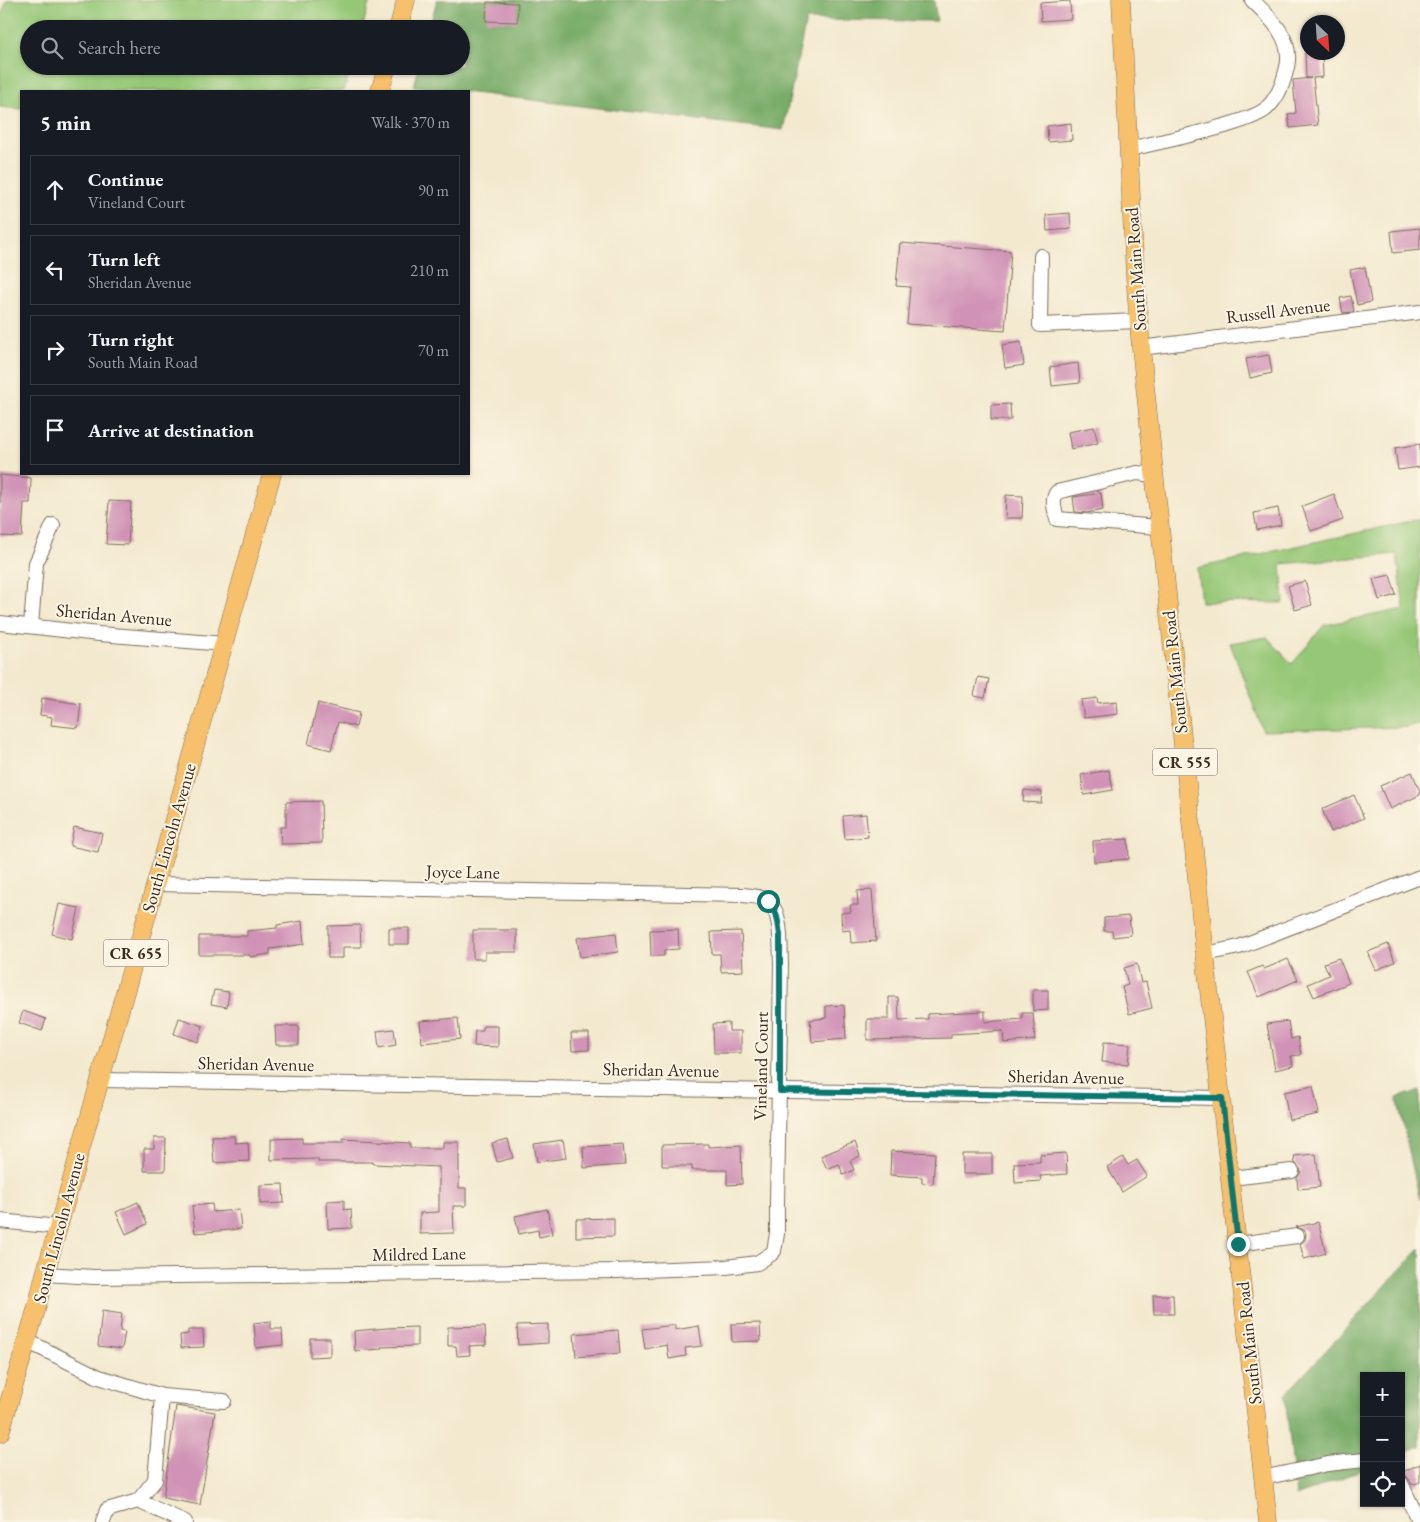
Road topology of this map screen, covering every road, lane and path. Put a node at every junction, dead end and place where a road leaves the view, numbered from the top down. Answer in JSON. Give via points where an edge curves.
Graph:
{"nodes":[{"id":1,"x":406,"y":0,"type":"edge"},
{"id":2,"x":1121,"y":0,"type":"edge"},
{"id":3,"x":1252,"y":0,"type":"edge"},
{"id":4,"x":400,"y":20,"type":"edge"},
{"id":5,"x":385,"y":75,"type":"edge"},
{"id":6,"x":380,"y":90,"type":"edge"},
{"id":7,"x":1129,"y":149,"type":"junction"},
{"id":8,"x":1041,"y":256,"type":"dead end"},
{"id":9,"x":1420,"y":312,"type":"edge"},
{"id":10,"x":1139,"y":321,"type":"junction"},
{"id":11,"x":1141,"y":348,"type":"junction"},
{"id":12,"x":272,"y":475,"type":"edge"},
{"id":13,"x":1154,"y":475,"type":"junction"},
{"id":14,"x":53,"y":525,"type":"dead end"},
{"id":15,"x":1159,"y":527,"type":"junction"},
{"id":16,"x":0,"y":623,"type":"edge"},
{"id":17,"x":31,"y":626,"type":"junction"},
{"id":18,"x":225,"y":644,"type":"junction"},
{"id":19,"x":1420,"y":877,"type":"edge"},
{"id":20,"x":155,"y":884,"type":"junction"},
{"id":21,"x":768,"y":901,"type":"joint"},
{"id":22,"x":1205,"y":954,"type":"junction"},
{"id":23,"x":100,"y":1080,"type":"junction"},
{"id":24,"x":780,"y":1091,"type":"junction"},
{"id":25,"x":1222,"y":1098,"type":"junction"},
{"id":26,"x":1292,"y":1171,"type":"dead end"},
{"id":27,"x":1231,"y":1178,"type":"junction"},
{"id":28,"x":0,"y":1221,"type":"edge"},
{"id":29,"x":58,"y":1227,"type":"junction"},
{"id":30,"x":776,"y":1234,"type":"joint"},
{"id":31,"x":1297,"y":1236,"type":"dead end"},
{"id":32,"x":1238,"y":1244,"type":"junction"},
{"id":33,"x":45,"y":1274,"type":"junction"},
{"id":34,"x":27,"y":1341,"type":"junction"},
{"id":35,"x":162,"y":1396,"type":"junction"},
{"id":36,"x":224,"y":1401,"type":"dead end"},
{"id":37,"x":0,"y":1433,"type":"edge"},
{"id":38,"x":1360,"y":1460,"type":"edge"},
{"id":39,"x":1263,"y":1478,"type":"junction"},
{"id":40,"x":1405,"y":1492,"type":"edge"},
{"id":41,"x":138,"y":1501,"type":"junction"},
{"id":42,"x":103,"y":1522,"type":"edge"},
{"id":43,"x":185,"y":1522,"type":"edge"},
{"id":44,"x":1268,"y":1522,"type":"edge"},
{"id":45,"x":1419,"y":1522,"type":"edge"}],
"edges":[{"from":1,"to":4,"type":"main road"},
{"from":2,"to":7,"type":"main road","name":"South Main Road","number":"CR 555"},
{"from":3,"to":7,"type":"street","via":[[1275,24],[1286,44],[1288,60],[1282,87],[1266,109],[1228,124]]},
{"from":5,"to":6,"type":"main road"},
{"from":7,"to":10,"type":"main road","name":"South Main Road","number":"CR 555"},
{"from":8,"to":10,"type":"street","via":[[1040,325]]},
{"from":9,"to":11,"type":"street","name":"Russell Avenue"},
{"from":10,"to":11,"type":"main road","name":"South Main Road","number":"CR 555"},
{"from":11,"to":13,"type":"main road","name":"South Main Road","number":"CR 555"},
{"from":12,"to":18,"type":"main road","name":"South Lincoln Avenue","number":"CR 655"},
{"from":13,"to":15,"type":"main road","name":"South Main Road","number":"CR 555"},
{"from":13,"to":15,"type":"street","via":[[1137,473],[1057,492],[1054,508],[1057,519]]},
{"from":14,"to":17,"type":"street","via":[[36,562]]},
{"from":15,"to":22,"type":"main road","name":"South Main Road","number":"CR 555"},
{"from":16,"to":17,"type":"street","name":"Sheridan Avenue"},
{"from":17,"to":18,"type":"street","name":"Sheridan Avenue"},
{"from":18,"to":20,"type":"main road","name":"South Lincoln Avenue","number":"CR 655"},
{"from":19,"to":22,"type":"street","via":[[1239,947]]},
{"from":20,"to":21,"type":"street","name":"Joyce Lane","via":[[743,895]]},
{"from":20,"to":23,"type":"main road","name":"South Lincoln Avenue","number":"CR 655"},
{"from":21,"to":24,"type":"street","name":"Vineland Court","via":[[777,914],[780,935]]},
{"from":22,"to":25,"type":"main road","name":"South Main Road","number":"CR 555"},
{"from":23,"to":24,"type":"street","name":"Sheridan Avenue"},
{"from":23,"to":29,"type":"main road","name":"South Lincoln Avenue","number":"CR 655"},
{"from":24,"to":25,"type":"street","name":"Sheridan Avenue"},
{"from":24,"to":30,"type":"street","name":"Vineland Court"},
{"from":25,"to":27,"type":"main road","name":"South Main Road","number":"CR 555"},
{"from":26,"to":27,"type":"street"},
{"from":27,"to":32,"type":"main road","name":"South Main Road","number":"CR 555"},
{"from":28,"to":29,"type":"street"},
{"from":29,"to":33,"type":"main road","name":"South Lincoln Avenue","number":"CR 655"},
{"from":30,"to":33,"type":"street","name":"Mildred Lane","via":[[774,1251],[763,1260],[726,1267],[94,1277]]},
{"from":31,"to":32,"type":"street"},
{"from":32,"to":39,"type":"main road","name":"South Main Road","number":"CR 555"},
{"from":33,"to":34,"type":"main road","name":"South Lincoln Avenue","number":"CR 655"},
{"from":34,"to":35,"type":"street","via":[[99,1377]]},
{"from":34,"to":37,"type":"main road","name":"South Lincoln Avenue","number":"CR 655"},
{"from":35,"to":36,"type":"street"},
{"from":35,"to":41,"type":"street","via":[[155,1480]]},
{"from":38,"to":39,"type":"street"},
{"from":39,"to":44,"type":"main road","name":"South Main Road","number":"CR 555"},
{"from":40,"to":45,"type":"street"},
{"from":41,"to":42,"type":"street","via":[[106,1510]]},
{"from":41,"to":43,"type":"street"}]}
